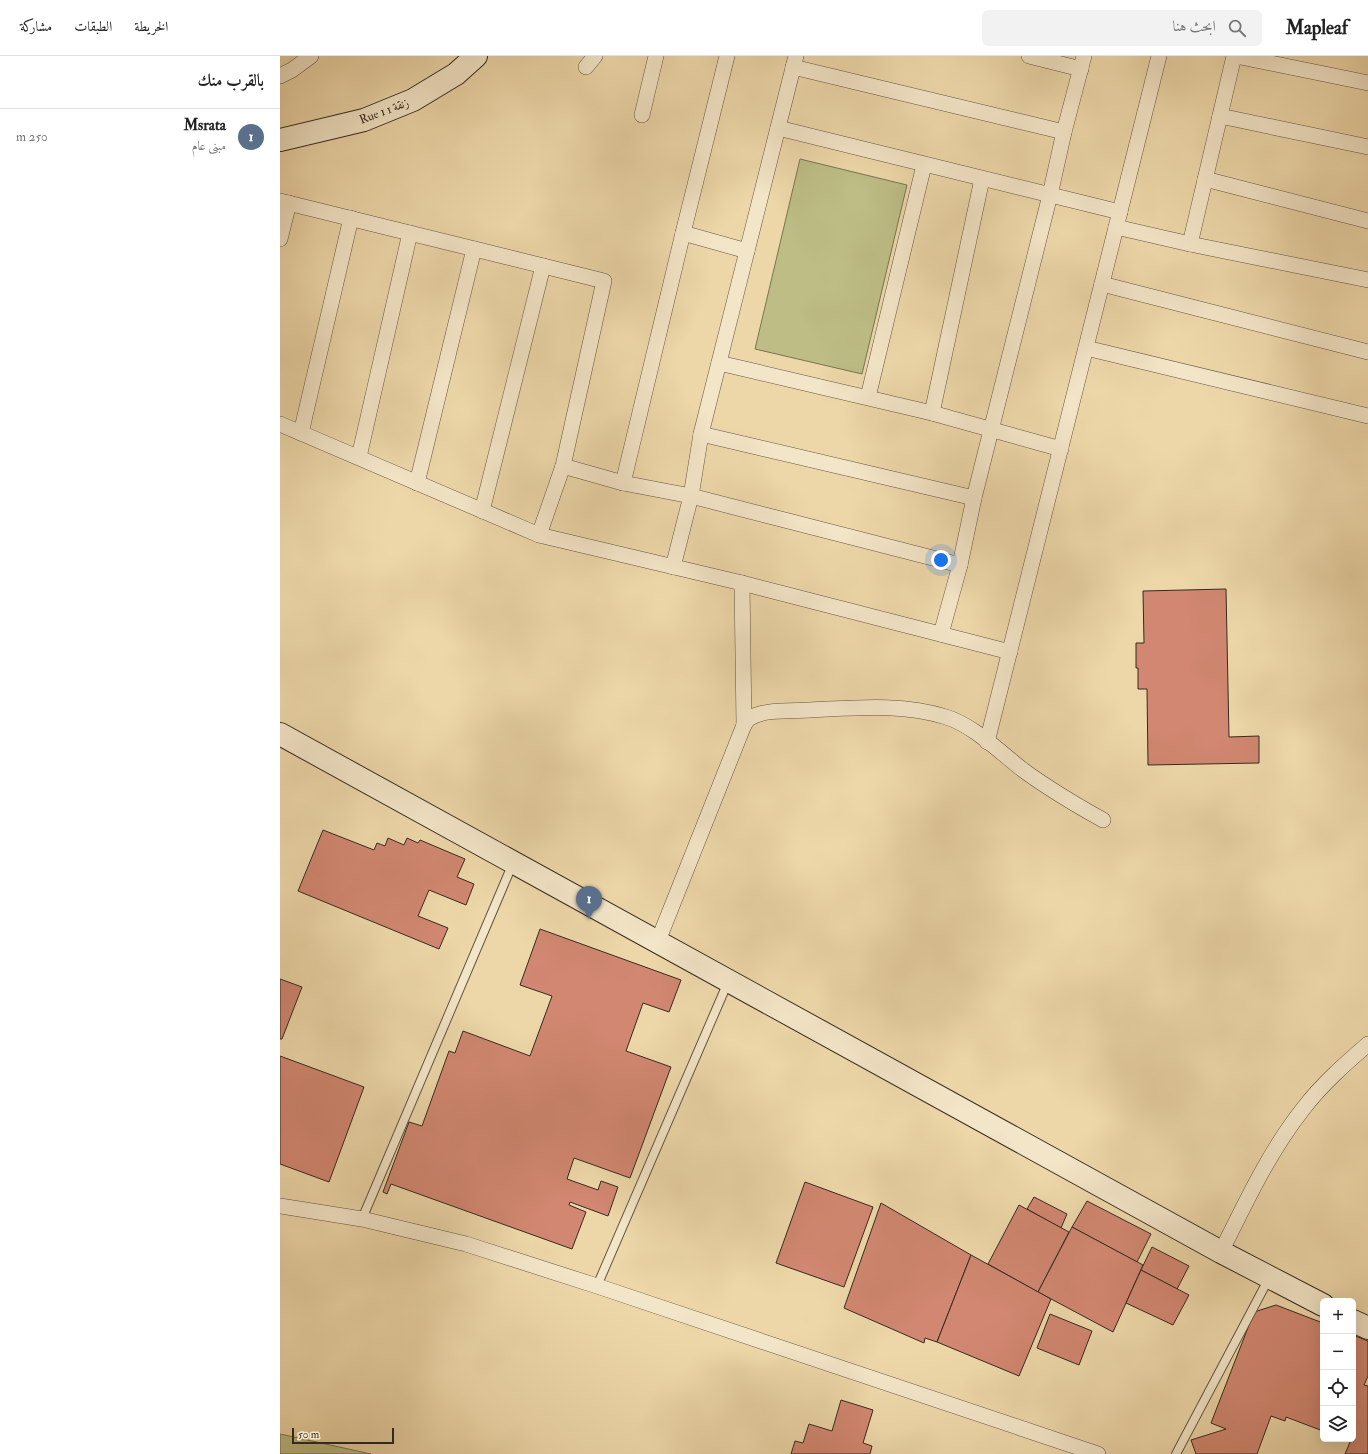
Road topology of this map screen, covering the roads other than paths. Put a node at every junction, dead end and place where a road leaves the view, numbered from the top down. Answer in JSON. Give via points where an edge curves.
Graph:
{"nodes":[{"id":1,"x":311,"y":56,"type":"edge"},
{"id":2,"x":476,"y":56,"type":"edge"},
{"id":3,"x":656,"y":56,"type":"edge"},
{"id":4,"x":727,"y":56,"type":"edge"},
{"id":5,"x":1029,"y":56,"type":"edge"},
{"id":6,"x":1159,"y":56,"type":"edge"},
{"id":7,"x":1235,"y":56,"type":"edge"},
{"id":8,"x":794,"y":62,"type":"edge"},
{"id":9,"x":1083,"y":62,"type":"edge"},
{"id":10,"x":280,"y":76,"type":"edge"},
{"id":11,"x":1368,"y":83,"type":"edge"},
{"id":12,"x":642,"y":114,"type":"dead end"},
{"id":13,"x":1220,"y":116,"type":"junction"},
{"id":14,"x":778,"y":128,"type":"junction"},
{"id":15,"x":1064,"y":132,"type":"junction"},
{"id":16,"x":280,"y":140,"type":"edge"},
{"id":17,"x":1368,"y":147,"type":"edge"},
{"id":18,"x":924,"y":165,"type":"junction"},
{"id":19,"x":982,"y":179,"type":"junction"},
{"id":20,"x":1205,"y":179,"type":"junction"},
{"id":21,"x":1050,"y":195,"type":"junction"},
{"id":22,"x":285,"y":202,"type":"edge"},
{"id":23,"x":1120,"y":212,"type":"junction"},
{"id":24,"x":351,"y":218,"type":"junction"},
{"id":25,"x":1368,"y":221,"type":"edge"},
{"id":26,"x":1116,"y":227,"type":"junction"},
{"id":27,"x":410,"y":233,"type":"junction"},
{"id":28,"x":683,"y":233,"type":"junction"},
{"id":29,"x":280,"y":239,"type":"edge"},
{"id":30,"x":1190,"y":244,"type":"junction"},
{"id":31,"x":474,"y":249,"type":"junction"},
{"id":32,"x":747,"y":251,"type":"junction"},
{"id":33,"x":543,"y":266,"type":"junction"},
{"id":34,"x":1368,"y":280,"type":"edge"},
{"id":35,"x":1102,"y":284,"type":"junction"},
{"id":36,"x":1086,"y":348,"type":"junction"},
{"id":37,"x":1368,"y":352,"type":"edge"},
{"id":38,"x":719,"y":363,"type":"junction"},
{"id":39,"x":868,"y":396,"type":"junction"},
{"id":40,"x":932,"y":412,"type":"junction"},
{"id":41,"x":1368,"y":416,"type":"edge"},
{"id":42,"x":280,"y":424,"type":"edge"},
{"id":43,"x":991,"y":429,"type":"junction"},
{"id":44,"x":301,"y":433,"type":"junction"},
{"id":45,"x":701,"y":434,"type":"junction"},
{"id":46,"x":1061,"y":449,"type":"junction"},
{"id":47,"x":359,"y":457,"type":"junction"},
{"id":48,"x":563,"y":466,"type":"junction"},
{"id":49,"x":417,"y":483,"type":"junction"},
{"id":50,"x":623,"y":483,"type":"junction"},
{"id":51,"x":691,"y":496,"type":"junction"},
{"id":52,"x":974,"y":498,"type":"junction"},
{"id":53,"x":482,"y":511,"type":"junction"},
{"id":54,"x":539,"y":535,"type":"junction"},
{"id":55,"x":960,"y":565,"type":"junction"},
{"id":56,"x":673,"y":567,"type":"junction"},
{"id":57,"x":742,"y":584,"type":"junction"},
{"id":58,"x":941,"y":634,"type":"junction"},
{"id":59,"x":1010,"y":652,"type":"junction"},
{"id":60,"x":744,"y":724,"type":"junction"},
{"id":61,"x":281,"y":736,"type":"edge"},
{"id":62,"x":987,"y":742,"type":"junction"},
{"id":63,"x":1103,"y":820,"type":"dead end"},
{"id":64,"x":513,"y":863,"type":"junction"},
{"id":65,"x":658,"y":941,"type":"junction"},
{"id":66,"x":729,"y":981,"type":"junction"},
{"id":67,"x":1368,"y":1044,"type":"edge"},
{"id":68,"x":280,"y":1206,"type":"edge"},
{"id":69,"x":362,"y":1219,"type":"junction"},
{"id":70,"x":1221,"y":1252,"type":"junction"},
{"id":71,"x":1269,"y":1277,"type":"junction"},
{"id":72,"x":597,"y":1286,"type":"junction"},
{"id":73,"x":1320,"y":1303,"type":"edge"},
{"id":74,"x":1356,"y":1322,"type":"edge"},
{"id":75,"x":1368,"y":1328,"type":"edge"},
{"id":76,"x":1098,"y":1454,"type":"edge"},
{"id":77,"x":1176,"y":1454,"type":"edge"}],
"edges":[{"from":1,"to":10,"type":"street"},
{"from":2,"to":16,"type":"street","name":"Rue 1 زنقة 1","via":[[456,74],[413,100],[364,120]]},
{"from":3,"to":12,"type":"street"},
{"from":4,"to":28,"type":"street"},
{"from":5,"to":9,"type":"street"},
{"from":6,"to":23,"type":"street"},
{"from":7,"to":11,"type":"street"},
{"from":7,"to":13,"type":"street"},
{"from":8,"to":14,"type":"street"},
{"from":8,"to":15,"type":"street"},
{"from":9,"to":15,"type":"street"},
{"from":13,"to":17,"type":"street"},
{"from":13,"to":20,"type":"street"},
{"from":14,"to":18,"type":"street"},
{"from":14,"to":32,"type":"street"},
{"from":15,"to":21,"type":"street"},
{"from":18,"to":19,"type":"street"},
{"from":18,"to":39,"type":"street"},
{"from":19,"to":21,"type":"street"},
{"from":19,"to":40,"type":"street"},
{"from":20,"to":25,"type":"street"},
{"from":20,"to":30,"type":"street"},
{"from":21,"to":23,"type":"street"},
{"from":21,"to":43,"type":"street"},
{"from":22,"to":24,"type":"street"},
{"from":22,"to":29,"type":"street"},
{"from":23,"to":26,"type":"street"},
{"from":24,"to":27,"type":"street"},
{"from":24,"to":44,"type":"street"},
{"from":26,"to":30,"type":"street"},
{"from":26,"to":35,"type":"street"},
{"from":27,"to":31,"type":"street"},
{"from":27,"to":47,"type":"street"},
{"from":28,"to":32,"type":"street"},
{"from":28,"to":50,"type":"street"},
{"from":30,"to":34,"type":"street"},
{"from":31,"to":33,"type":"street"},
{"from":31,"to":49,"type":"street"},
{"from":32,"to":38,"type":"street"},
{"from":33,"to":48,"type":"street","via":[[604,281]]},
{"from":33,"to":53,"type":"street"},
{"from":35,"to":36,"type":"street"},
{"from":35,"to":37,"type":"street"},
{"from":36,"to":41,"type":"street"},
{"from":36,"to":46,"type":"street"},
{"from":38,"to":39,"type":"street"},
{"from":38,"to":45,"type":"street"},
{"from":39,"to":40,"type":"street"},
{"from":40,"to":43,"type":"street"},
{"from":42,"to":44,"type":"street"},
{"from":43,"to":46,"type":"street"},
{"from":43,"to":52,"type":"street"},
{"from":44,"to":47,"type":"street"},
{"from":45,"to":51,"type":"street"},
{"from":45,"to":52,"type":"street"},
{"from":46,"to":59,"type":"street"},
{"from":47,"to":49,"type":"street"},
{"from":48,"to":50,"type":"street"},
{"from":48,"to":54,"type":"street"},
{"from":49,"to":53,"type":"street"},
{"from":50,"to":51,"type":"street"},
{"from":51,"to":55,"type":"street"},
{"from":51,"to":56,"type":"street"},
{"from":52,"to":55,"type":"street"},
{"from":53,"to":54,"type":"street"},
{"from":54,"to":56,"type":"street"},
{"from":55,"to":58,"type":"street"},
{"from":56,"to":57,"type":"street"},
{"from":57,"to":58,"type":"street"},
{"from":57,"to":60,"type":"street"},
{"from":58,"to":59,"type":"street"},
{"from":59,"to":62,"type":"street"},
{"from":60,"to":62,"type":"street","via":[[758,715],[785,711],[866,707],[919,710],[947,717]]},
{"from":60,"to":65,"type":"street"},
{"from":61,"to":64,"type":"street"},
{"from":62,"to":63,"type":"street","via":[[1073,803]]},
{"from":64,"to":65,"type":"street"},
{"from":64,"to":69,"type":"lane"},
{"from":65,"to":66,"type":"street"},
{"from":66,"to":70,"type":"street"},
{"from":66,"to":72,"type":"lane"},
{"from":67,"to":70,"type":"street","via":[[1329,1079],[1303,1109],[1258,1178]]},
{"from":68,"to":69,"type":"street"},
{"from":69,"to":72,"type":"street","via":[[466,1244]]},
{"from":70,"to":71,"type":"street"},
{"from":71,"to":73,"type":"street"},
{"from":71,"to":77,"type":"lane"},
{"from":72,"to":76,"type":"street"},
{"from":74,"to":75,"type":"street"}]}
